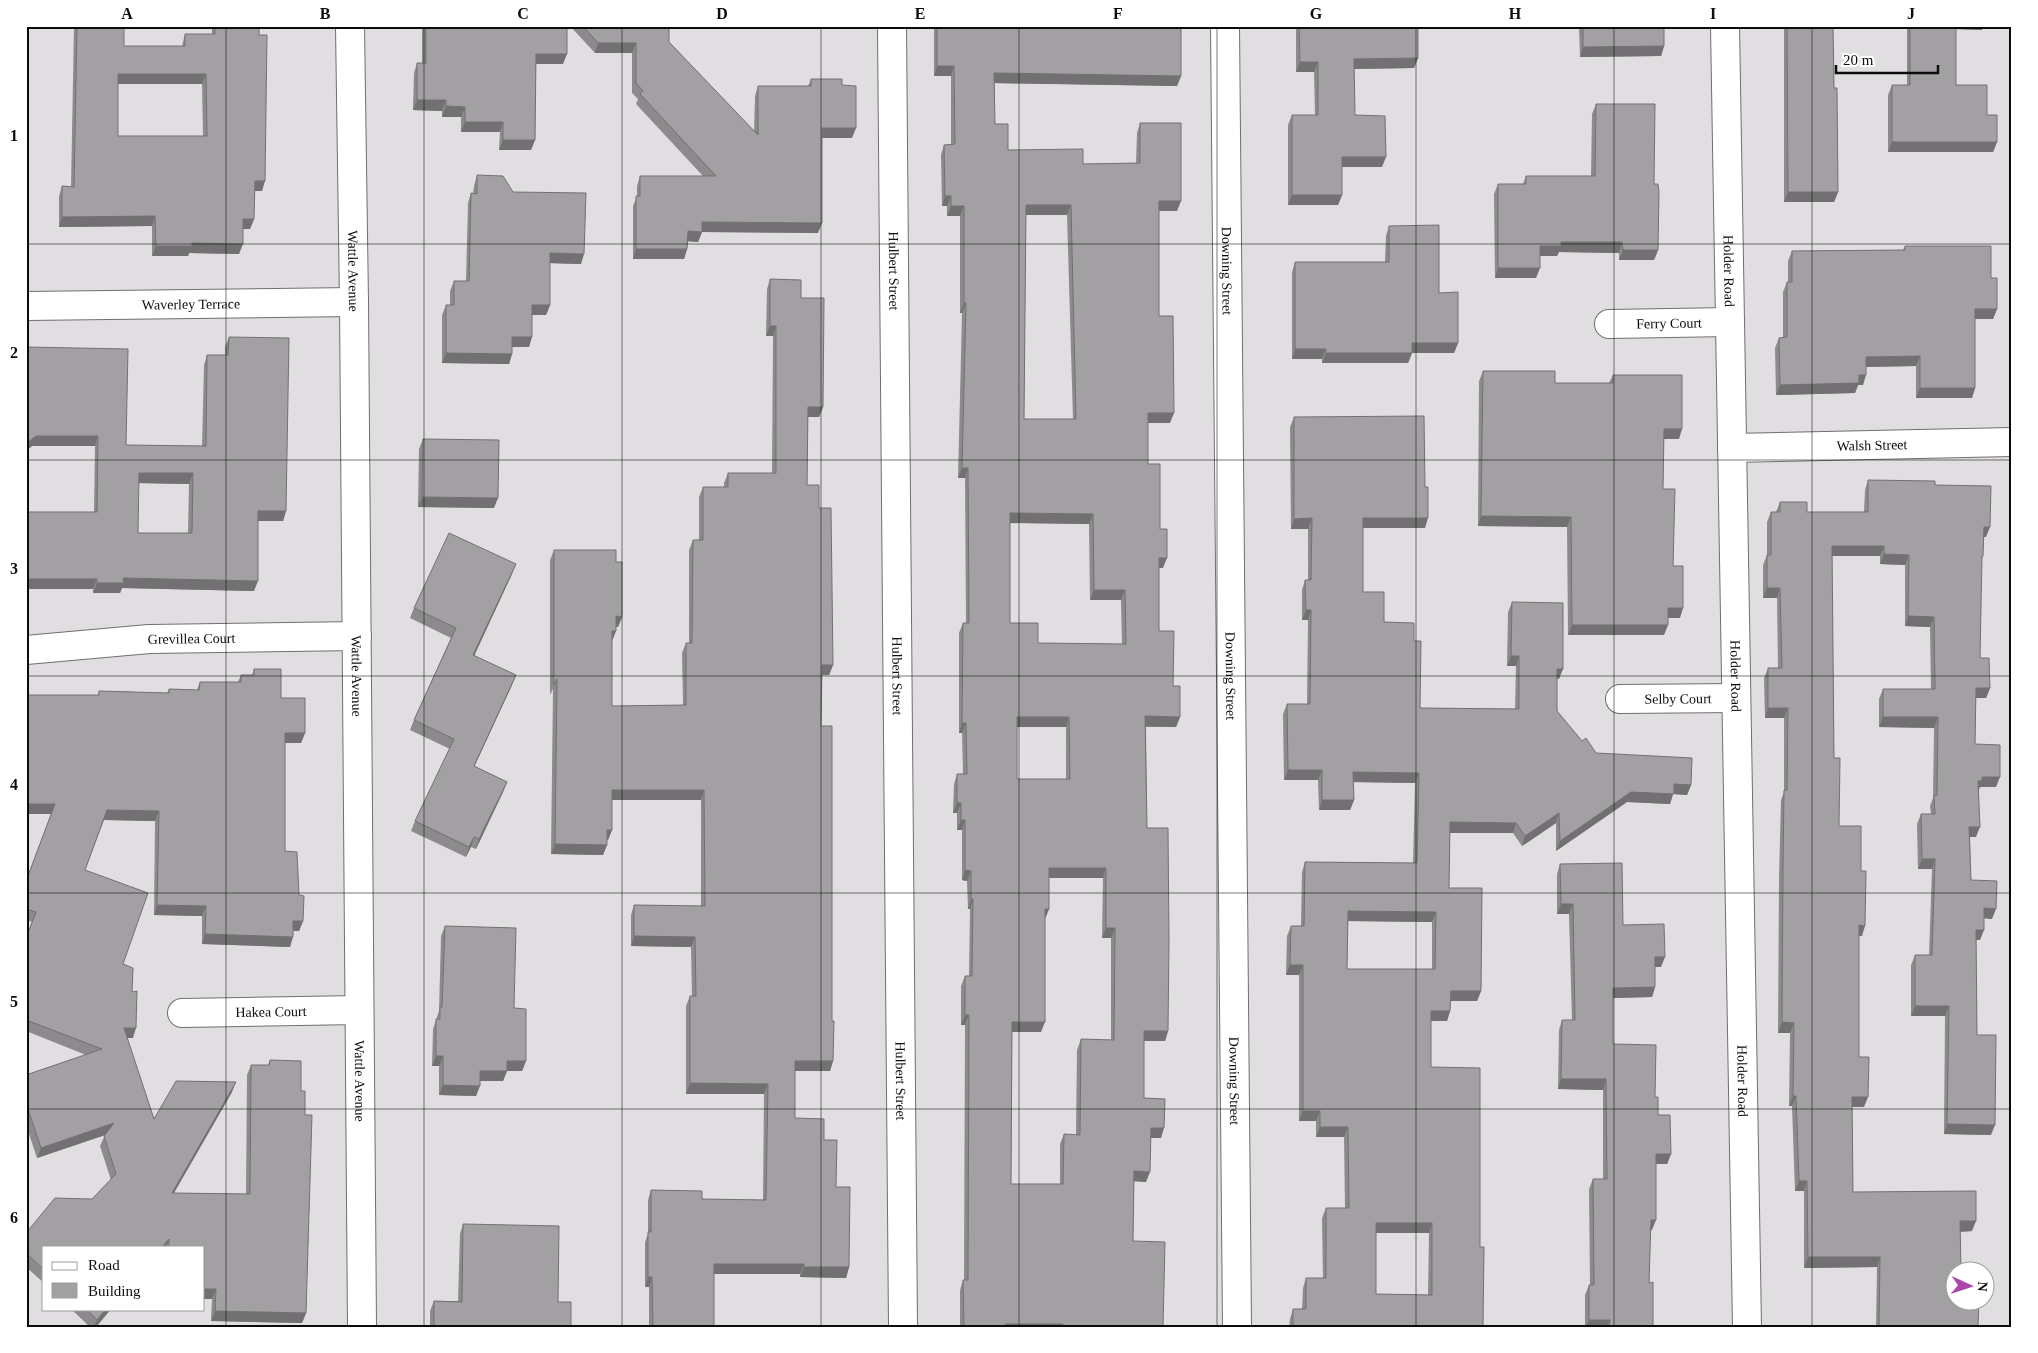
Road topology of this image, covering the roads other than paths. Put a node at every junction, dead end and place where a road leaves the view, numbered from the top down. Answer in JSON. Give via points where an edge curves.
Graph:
{"nodes":[{"id":1,"x":350,"y":26,"type":"edge"},
{"id":2,"x":892,"y":26,"type":"edge"},
{"id":3,"x":1225,"y":26,"type":"edge"},
{"id":4,"x":1725,"y":26,"type":"edge"},
{"id":5,"x":354,"y":302,"type":"junction"},
{"id":6,"x":26,"y":306,"type":"edge"},
{"id":7,"x":1730,"y":322,"type":"junction"},
{"id":8,"x":1609,"y":324,"type":"dead end"},
{"id":9,"x":2012,"y":442,"type":"edge"},
{"id":10,"x":1732,"y":448,"type":"junction"},
{"id":11,"x":357,"y":636,"type":"junction"},
{"id":12,"x":26,"y":650,"type":"edge"},
{"id":13,"x":1736,"y":698,"type":"junction"},
{"id":14,"x":1620,"y":699,"type":"dead end"},
{"id":15,"x":359,"y":1010,"type":"junction"},
{"id":16,"x":182,"y":1013,"type":"dead end"},
{"id":17,"x":362,"y":1327,"type":"edge"},
{"id":18,"x":903,"y":1327,"type":"edge"},
{"id":19,"x":1238,"y":1327,"type":"edge"},
{"id":20,"x":1747,"y":1327,"type":"edge"}],
"edges":[{"from":1,"to":5,"type":"street","name":"Wattle Avenue"},
{"from":2,"to":18,"type":"street","name":"Hulbert Street"},
{"from":3,"to":19,"type":"street","name":"Downing Street"},
{"from":4,"to":7,"type":"street","name":"Holder Road"},
{"from":5,"to":6,"type":"street","name":"Waverley Terrace"},
{"from":5,"to":11,"type":"street","name":"Wattle Avenue"},
{"from":7,"to":8,"type":"street","name":"Ferry Court"},
{"from":7,"to":10,"type":"street","name":"Holder Road"},
{"from":9,"to":10,"type":"street","name":"Walsh Street"},
{"from":10,"to":13,"type":"street","name":"Holder Road"},
{"from":11,"to":12,"type":"street","name":"Grevillea Court","via":[[150,639]]},
{"from":11,"to":15,"type":"street","name":"Wattle Avenue"},
{"from":13,"to":14,"type":"street","name":"Selby Court"},
{"from":13,"to":20,"type":"street","name":"Holder Road"},
{"from":15,"to":16,"type":"street","name":"Hakea Court"},
{"from":15,"to":17,"type":"street","name":"Wattle Avenue"}]}
